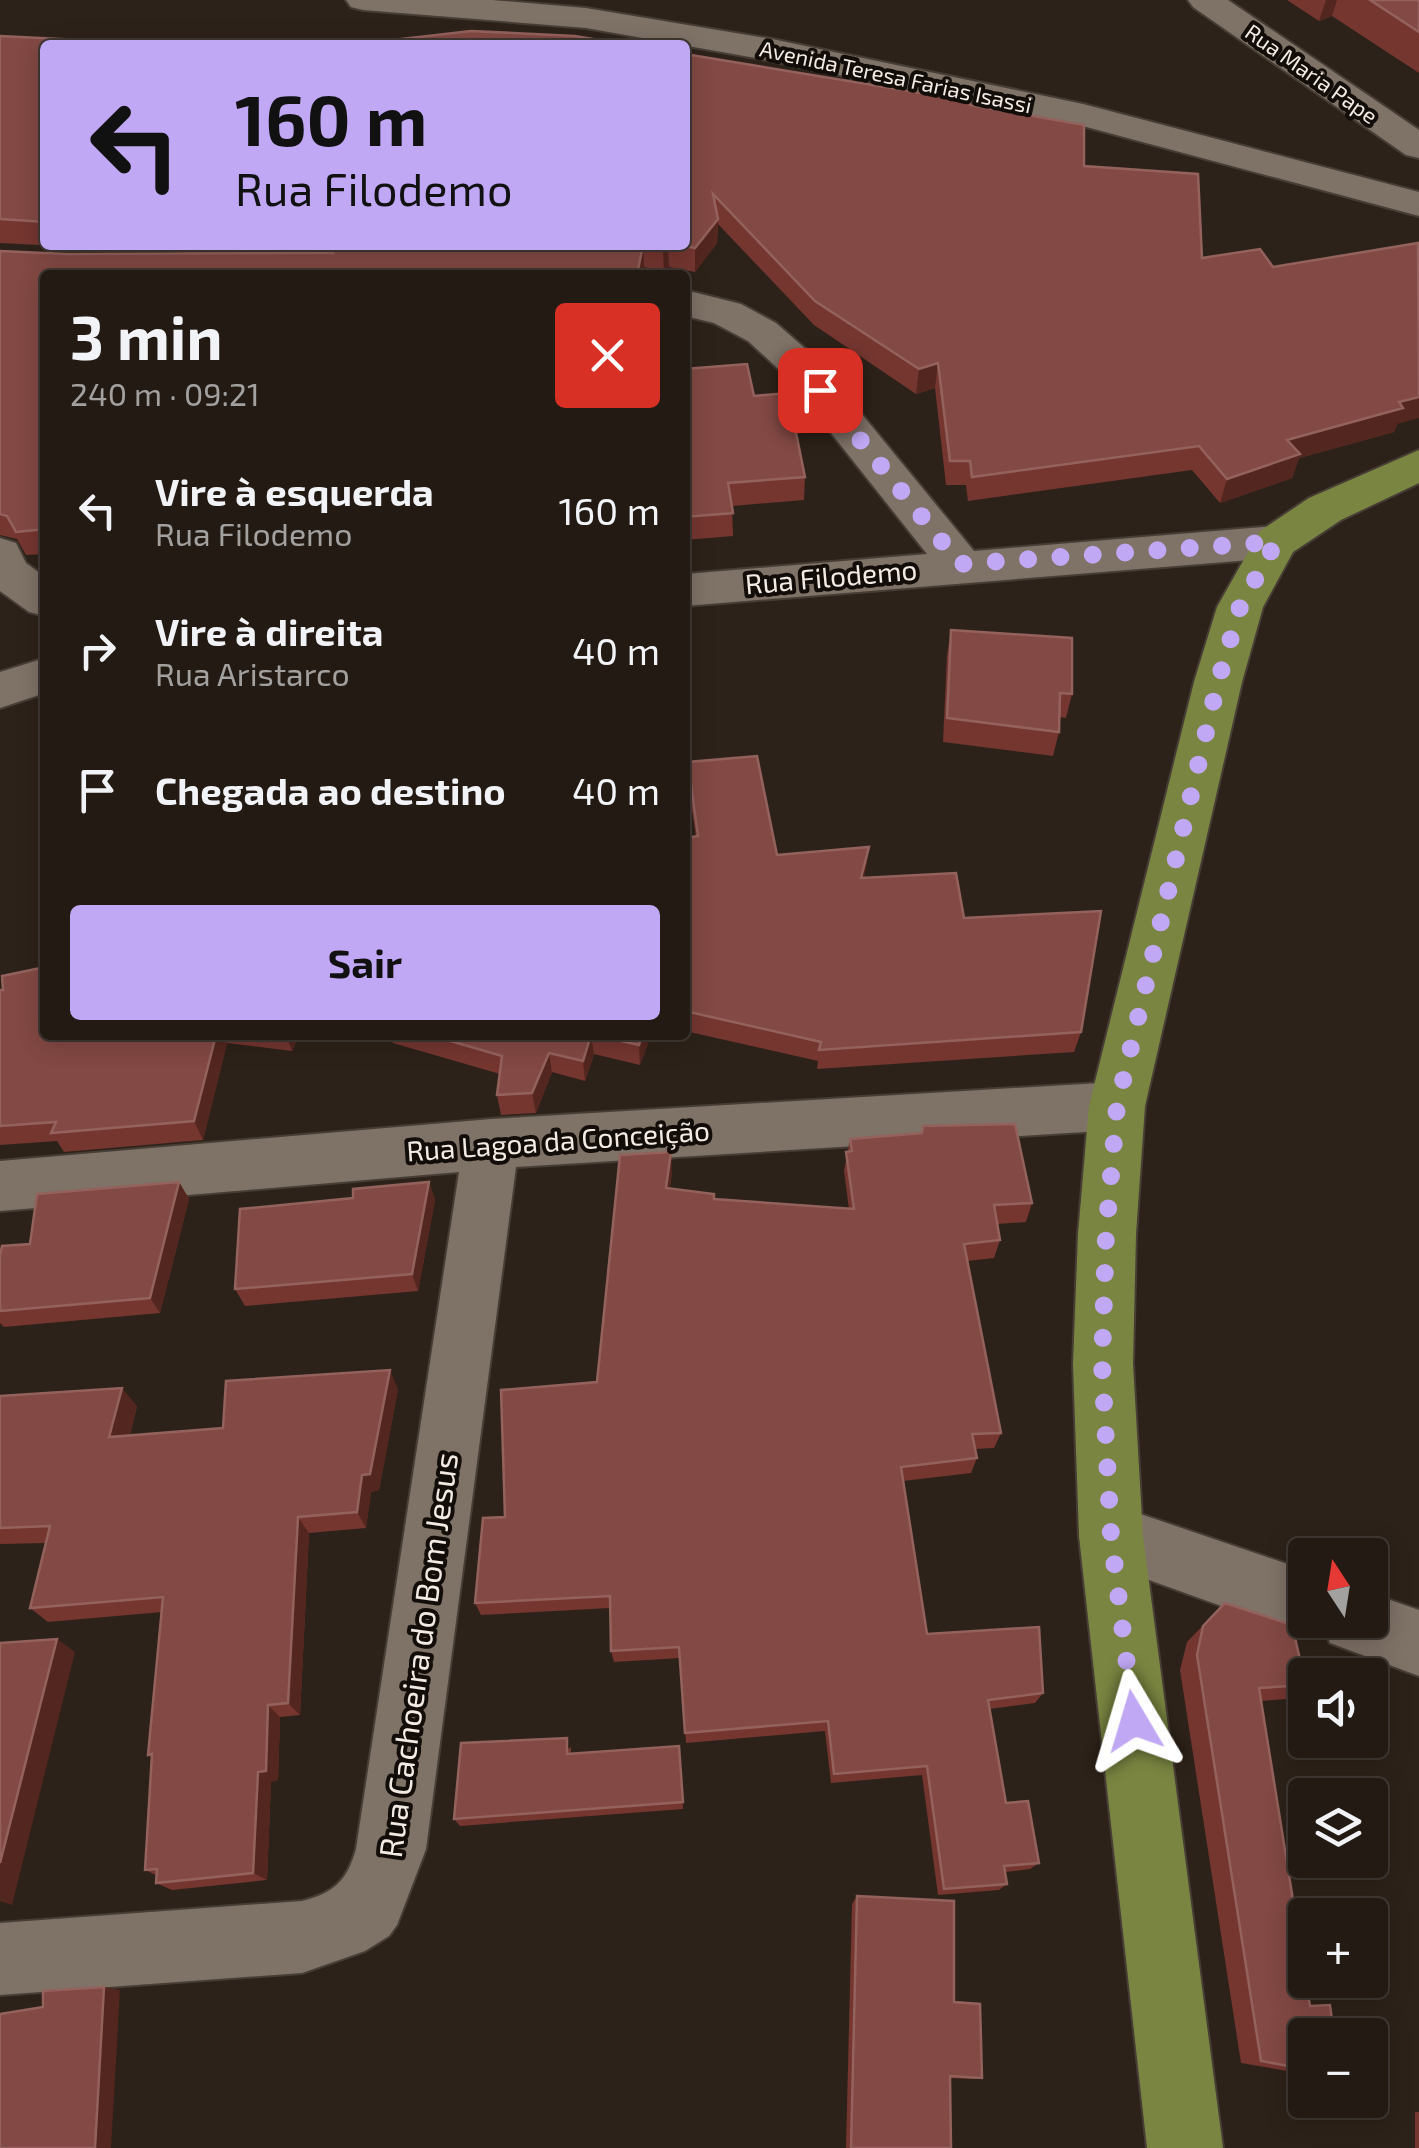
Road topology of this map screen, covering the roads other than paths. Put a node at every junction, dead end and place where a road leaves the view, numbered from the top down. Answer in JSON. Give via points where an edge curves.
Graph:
{"nodes":[{"id":1,"x":363,"y":0,"type":"edge"},
{"id":2,"x":1205,"y":0,"type":"edge"},
{"id":3,"x":586,"y":18,"type":"junction"},
{"id":4,"x":436,"y":40,"type":"edge"},
{"id":5,"x":1419,"y":147,"type":"edge"},
{"id":6,"x":1419,"y":204,"type":"edge"},
{"id":7,"x":690,"y":304,"type":"edge"},
{"id":8,"x":1419,"y":465,"type":"edge"},
{"id":9,"x":1276,"y":542,"type":"junction"},
{"id":10,"x":0,"y":554,"type":"edge"},
{"id":11,"x":960,"y":564,"type":"junction"},
{"id":12,"x":690,"y":590,"type":"edge"},
{"id":13,"x":40,"y":596,"type":"edge"},
{"id":14,"x":40,"y":677,"type":"edge"},
{"id":15,"x":0,"y":690,"type":"edge"},
{"id":16,"x":1117,"y":1106,"type":"junction"},
{"id":17,"x":491,"y":1144,"type":"junction"},
{"id":18,"x":0,"y":1186,"type":"edge"},
{"id":19,"x":1111,"y":1536,"type":"junction"},
{"id":20,"x":1288,"y":1597,"type":"edge"},
{"id":21,"x":1388,"y":1633,"type":"edge"},
{"id":22,"x":1419,"y":1644,"type":"edge"},
{"id":23,"x":0,"y":1959,"type":"edge"},
{"id":24,"x":1185,"y":2148,"type":"edge"}],
"edges":[{"from":1,"to":3,"type":"street","name":"Avenida Teresa Farias Isassi"},
{"from":2,"to":5,"type":"street","name":"Rua Maria Pape"},
{"from":3,"to":4,"type":"street"},
{"from":3,"to":6,"type":"street","name":"Avenida Teresa Farias Isassi","via":[[1083,114]]},
{"from":7,"to":11,"type":"street","via":[[762,332],[800,366]]},
{"from":8,"to":9,"type":"main road","via":[[1325,509]]},
{"from":9,"to":11,"type":"street","name":"Rua Filodemo"},
{"from":9,"to":16,"type":"main road","via":[[1240,607],[1218,682]]},
{"from":10,"to":13,"type":"street","via":[[6,572]]},
{"from":11,"to":12,"type":"street","name":"Rua Filodemo"},
{"from":14,"to":15,"type":"street"},
{"from":16,"to":17,"type":"street","name":"Rua Lagoa da Conceição"},
{"from":16,"to":19,"type":"main road","via":[[1102,1364]]},
{"from":17,"to":18,"type":"street","name":"Rua Lagoa da Conceição"},
{"from":17,"to":23,"type":"street","name":"Rua Cachoeira do Bom Jesus","via":[[382,1886],[362,1915],[302,1937]]},
{"from":19,"to":20,"type":"street"},
{"from":19,"to":24,"type":"main road"},
{"from":21,"to":22,"type":"street"}]}
